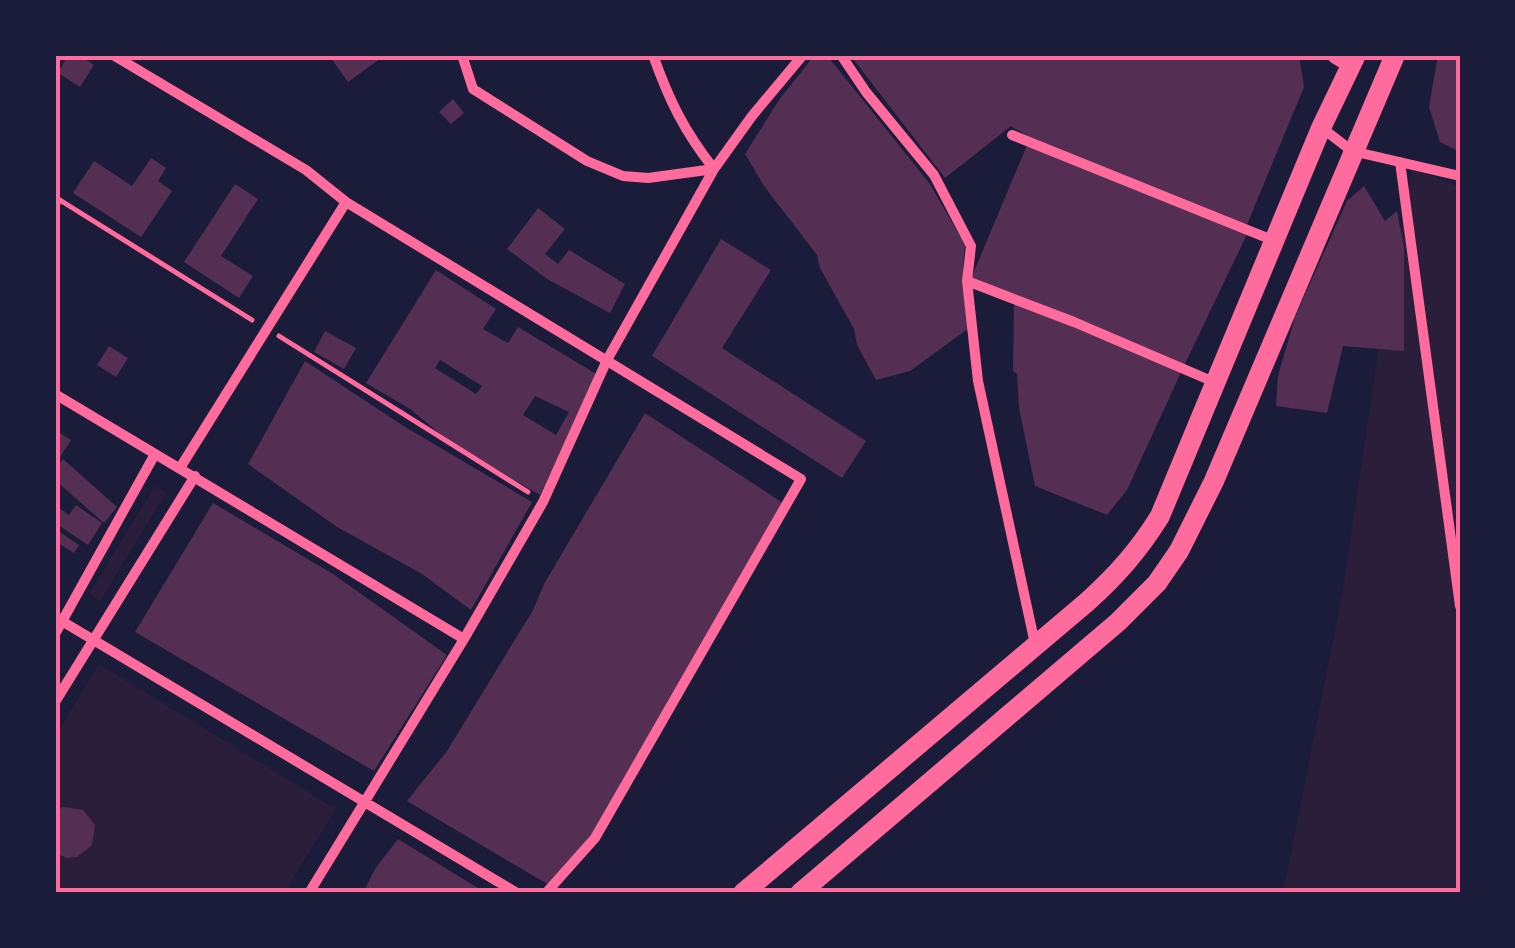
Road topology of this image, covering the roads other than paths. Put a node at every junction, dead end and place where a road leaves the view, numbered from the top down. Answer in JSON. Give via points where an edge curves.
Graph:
{"nodes":[{"id":1,"x":113,"y":55,"type":"edge"},
{"id":2,"x":462,"y":55,"type":"edge"},
{"id":3,"x":653,"y":55,"type":"edge"},
{"id":4,"x":804,"y":55,"type":"edge"},
{"id":5,"x":841,"y":55,"type":"edge"},
{"id":6,"x":1395,"y":55,"type":"edge"},
{"id":7,"x":1348,"y":58,"type":"edge"},
{"id":8,"x":1321,"y":128,"type":"junction"},
{"id":9,"x":1012,"y":135,"type":"dead end"},
{"id":10,"x":1352,"y":151,"type":"junction"},
{"id":11,"x":1400,"y":162,"type":"junction"},
{"id":12,"x":714,"y":169,"type":"junction"},
{"id":13,"x":1460,"y":176,"type":"edge"},
{"id":14,"x":346,"y":202,"type":"junction"},
{"id":15,"x":1276,"y":241,"type":"junction"},
{"id":16,"x":967,"y":281,"type":"junction"},
{"id":17,"x":607,"y":360,"type":"junction"},
{"id":18,"x":1215,"y":383,"type":"junction"},
{"id":19,"x":55,"y":394,"type":"edge"},
{"id":20,"x":155,"y":454,"type":"junction"},
{"id":21,"x":180,"y":468,"type":"junction"},
{"id":22,"x":196,"y":476,"type":"junction"},
{"id":23,"x":1460,"y":606,"type":"edge"},
{"id":24,"x":59,"y":619,"type":"edge"},
{"id":25,"x":55,"y":634,"type":"edge"},
{"id":26,"x":95,"y":638,"type":"junction"},
{"id":27,"x":464,"y":639,"type":"junction"},
{"id":28,"x":1036,"y":646,"type":"junction"},
{"id":29,"x":55,"y":702,"type":"edge"},
{"id":30,"x":364,"y":802,"type":"junction"},
{"id":31,"x":308,"y":893,"type":"edge"},
{"id":32,"x":517,"y":893,"type":"edge"},
{"id":33,"x":546,"y":893,"type":"edge"},
{"id":34,"x":744,"y":893,"type":"edge"},
{"id":35,"x":800,"y":893,"type":"edge"}],
"edges":[{"from":1,"to":14,"type":"street","via":[[306,170]]},
{"from":2,"to":12,"type":"street","via":[[473,89],[587,161],[648,178]]},
{"from":3,"to":12,"type":"street","via":[[669,102]]},
{"from":4,"to":12,"type":"street"},
{"from":5,"to":16,"type":"street","via":[[934,176],[972,246]]},
{"from":6,"to":10,"type":"main road"},
{"from":7,"to":8,"type":"main road"},
{"from":8,"to":10,"type":"street"},
{"from":8,"to":15,"type":"main road"},
{"from":9,"to":15,"type":"street"},
{"from":10,"to":11,"type":"street"},
{"from":10,"to":35,"type":"main road","via":[[1214,481],[1157,583]]},
{"from":11,"to":13,"type":"street"},
{"from":11,"to":23,"type":"street"},
{"from":12,"to":17,"type":"street"},
{"from":14,"to":17,"type":"street"},
{"from":14,"to":21,"type":"street"},
{"from":15,"to":18,"type":"main road"},
{"from":16,"to":18,"type":"street"},
{"from":16,"to":28,"type":"street","via":[[978,381]]},
{"from":17,"to":27,"type":"street","via":[[543,502]]},
{"from":17,"to":33,"type":"street","via":[[802,479],[596,838]]},
{"from":18,"to":28,"type":"main road","via":[[1140,549]]},
{"from":19,"to":20,"type":"street"},
{"from":20,"to":21,"type":"street"},
{"from":20,"to":24,"type":"street"},
{"from":21,"to":22,"type":"street"},
{"from":22,"to":26,"type":"street"},
{"from":22,"to":27,"type":"street"},
{"from":24,"to":25,"type":"street"},
{"from":24,"to":26,"type":"street"},
{"from":26,"to":29,"type":"street"},
{"from":26,"to":30,"type":"street"},
{"from":27,"to":30,"type":"street"},
{"from":28,"to":34,"type":"main road"},
{"from":30,"to":31,"type":"street"},
{"from":30,"to":32,"type":"street"}]}
